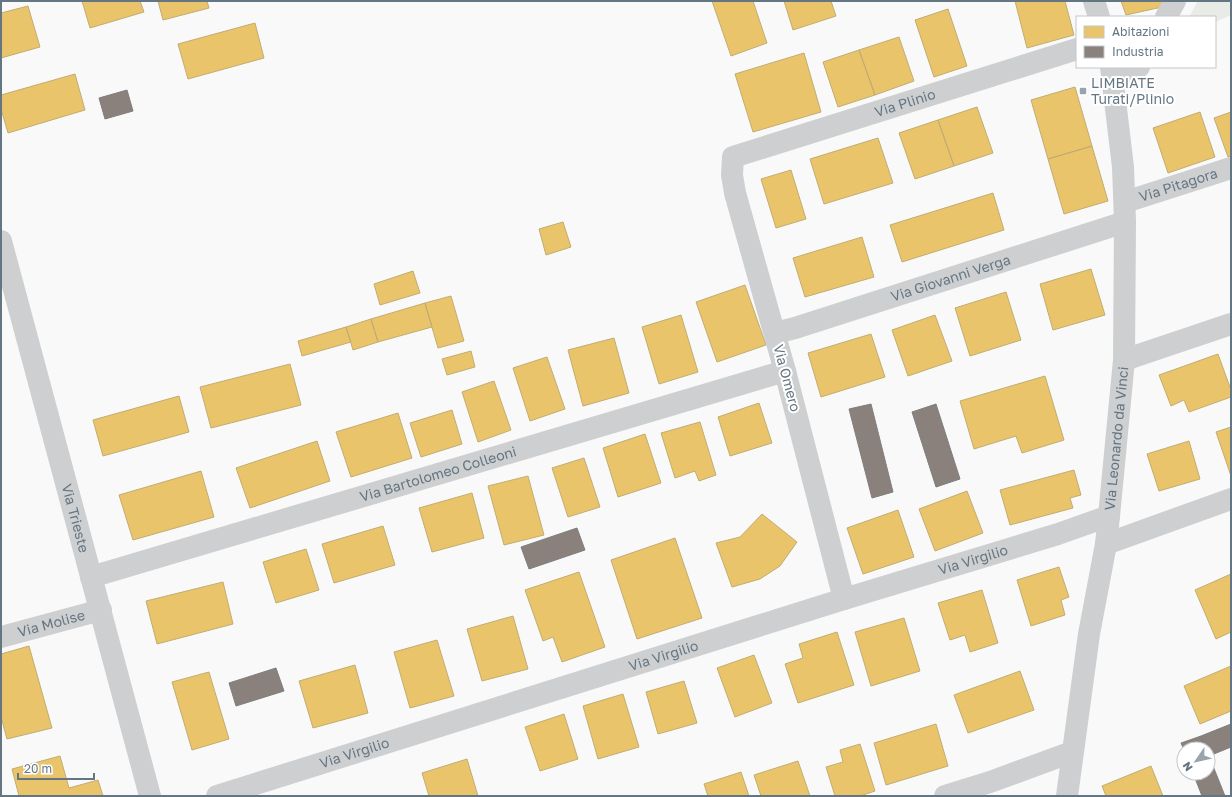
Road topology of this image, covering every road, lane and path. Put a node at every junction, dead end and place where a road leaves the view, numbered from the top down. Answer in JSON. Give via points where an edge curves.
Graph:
{"nodes":[{"id":1,"x":1094,"y":1,"type":"edge"},
{"id":2,"x":1175,"y":1,"type":"edge"},
{"id":3,"x":1099,"y":16,"type":"edge"},
{"id":4,"x":1167,"y":16,"type":"edge"},
{"id":5,"x":1076,"y":49,"type":"edge"},
{"id":6,"x":1139,"y":68,"type":"edge"},
{"id":7,"x":1112,"y":73,"type":"edge"},
{"id":8,"x":733,"y":158,"type":"joint"},
{"id":9,"x":1231,"y":168,"type":"edge"},
{"id":10,"x":1125,"y":212,"type":"junction"},
{"id":11,"x":1,"y":241,"type":"edge"},
{"id":12,"x":1231,"y":324,"type":"edge"},
{"id":13,"x":775,"y":333,"type":"junction"},
{"id":14,"x":1124,"y":360,"type":"junction"},
{"id":15,"x":785,"y":371,"type":"junction"},
{"id":16,"x":1231,"y":499,"type":"edge"},
{"id":17,"x":1109,"y":516,"type":"junction"},
{"id":18,"x":1106,"y":544,"type":"junction"},
{"id":19,"x":91,"y":577,"type":"junction"},
{"id":20,"x":844,"y":599,"type":"junction"},
{"id":21,"x":100,"y":610,"type":"junction"},
{"id":22,"x":1,"y":637,"type":"edge"},
{"id":23,"x":1072,"y":752,"type":"junction"},
{"id":24,"x":150,"y":796,"type":"edge"},
{"id":25,"x":217,"y":796,"type":"edge"},
{"id":26,"x":945,"y":796,"type":"edge"},
{"id":27,"x":1067,"y":796,"type":"edge"}],
"edges":[{"from":1,"to":3,"type":"street"},
{"from":2,"to":4,"type":"street"},
{"from":5,"to":8,"type":"street","name":"Via Plinio"},
{"from":6,"to":7,"type":"street","name":"Via Leonardo da Vinci","via":[[1129,75]]},
{"from":7,"to":10,"type":"street","name":"Via Leonardo da Vinci","via":[[1123,167]]},
{"from":8,"to":13,"type":"street","name":"Via Omero","via":[[735,193]]},
{"from":9,"to":10,"type":"street","name":"Via Pitagora"},
{"from":10,"to":13,"type":"street","name":"Via Giovanni Verga"},
{"from":10,"to":14,"type":"street","name":"Via Leonardo da Vinci"},
{"from":11,"to":19,"type":"street","name":"Via Trieste"},
{"from":12,"to":14,"type":"street"},
{"from":13,"to":15,"type":"street","name":"Via Omero"},
{"from":14,"to":17,"type":"street","name":"Via Leonardo da Vinci"},
{"from":15,"to":19,"type":"street","name":"Via Bartolomeo Colleoni"},
{"from":15,"to":20,"type":"street","name":"Via Omero"},
{"from":16,"to":18,"type":"street"},
{"from":17,"to":18,"type":"street","name":"Via Leonardo da Vinci"},
{"from":17,"to":20,"type":"street","name":"Via Virgilio"},
{"from":18,"to":23,"type":"street","name":"Via Leonardo da Vinci","via":[[1089,634]]},
{"from":19,"to":21,"type":"street","name":"Via Trieste"},
{"from":20,"to":25,"type":"street","name":"Via Virgilio"},
{"from":21,"to":22,"type":"street","name":"Via Molise"},
{"from":21,"to":24,"type":"street","name":"Via Trieste"},
{"from":23,"to":26,"type":"street"},
{"from":23,"to":27,"type":"street","name":"Via Leonardo da Vinci"}]}
